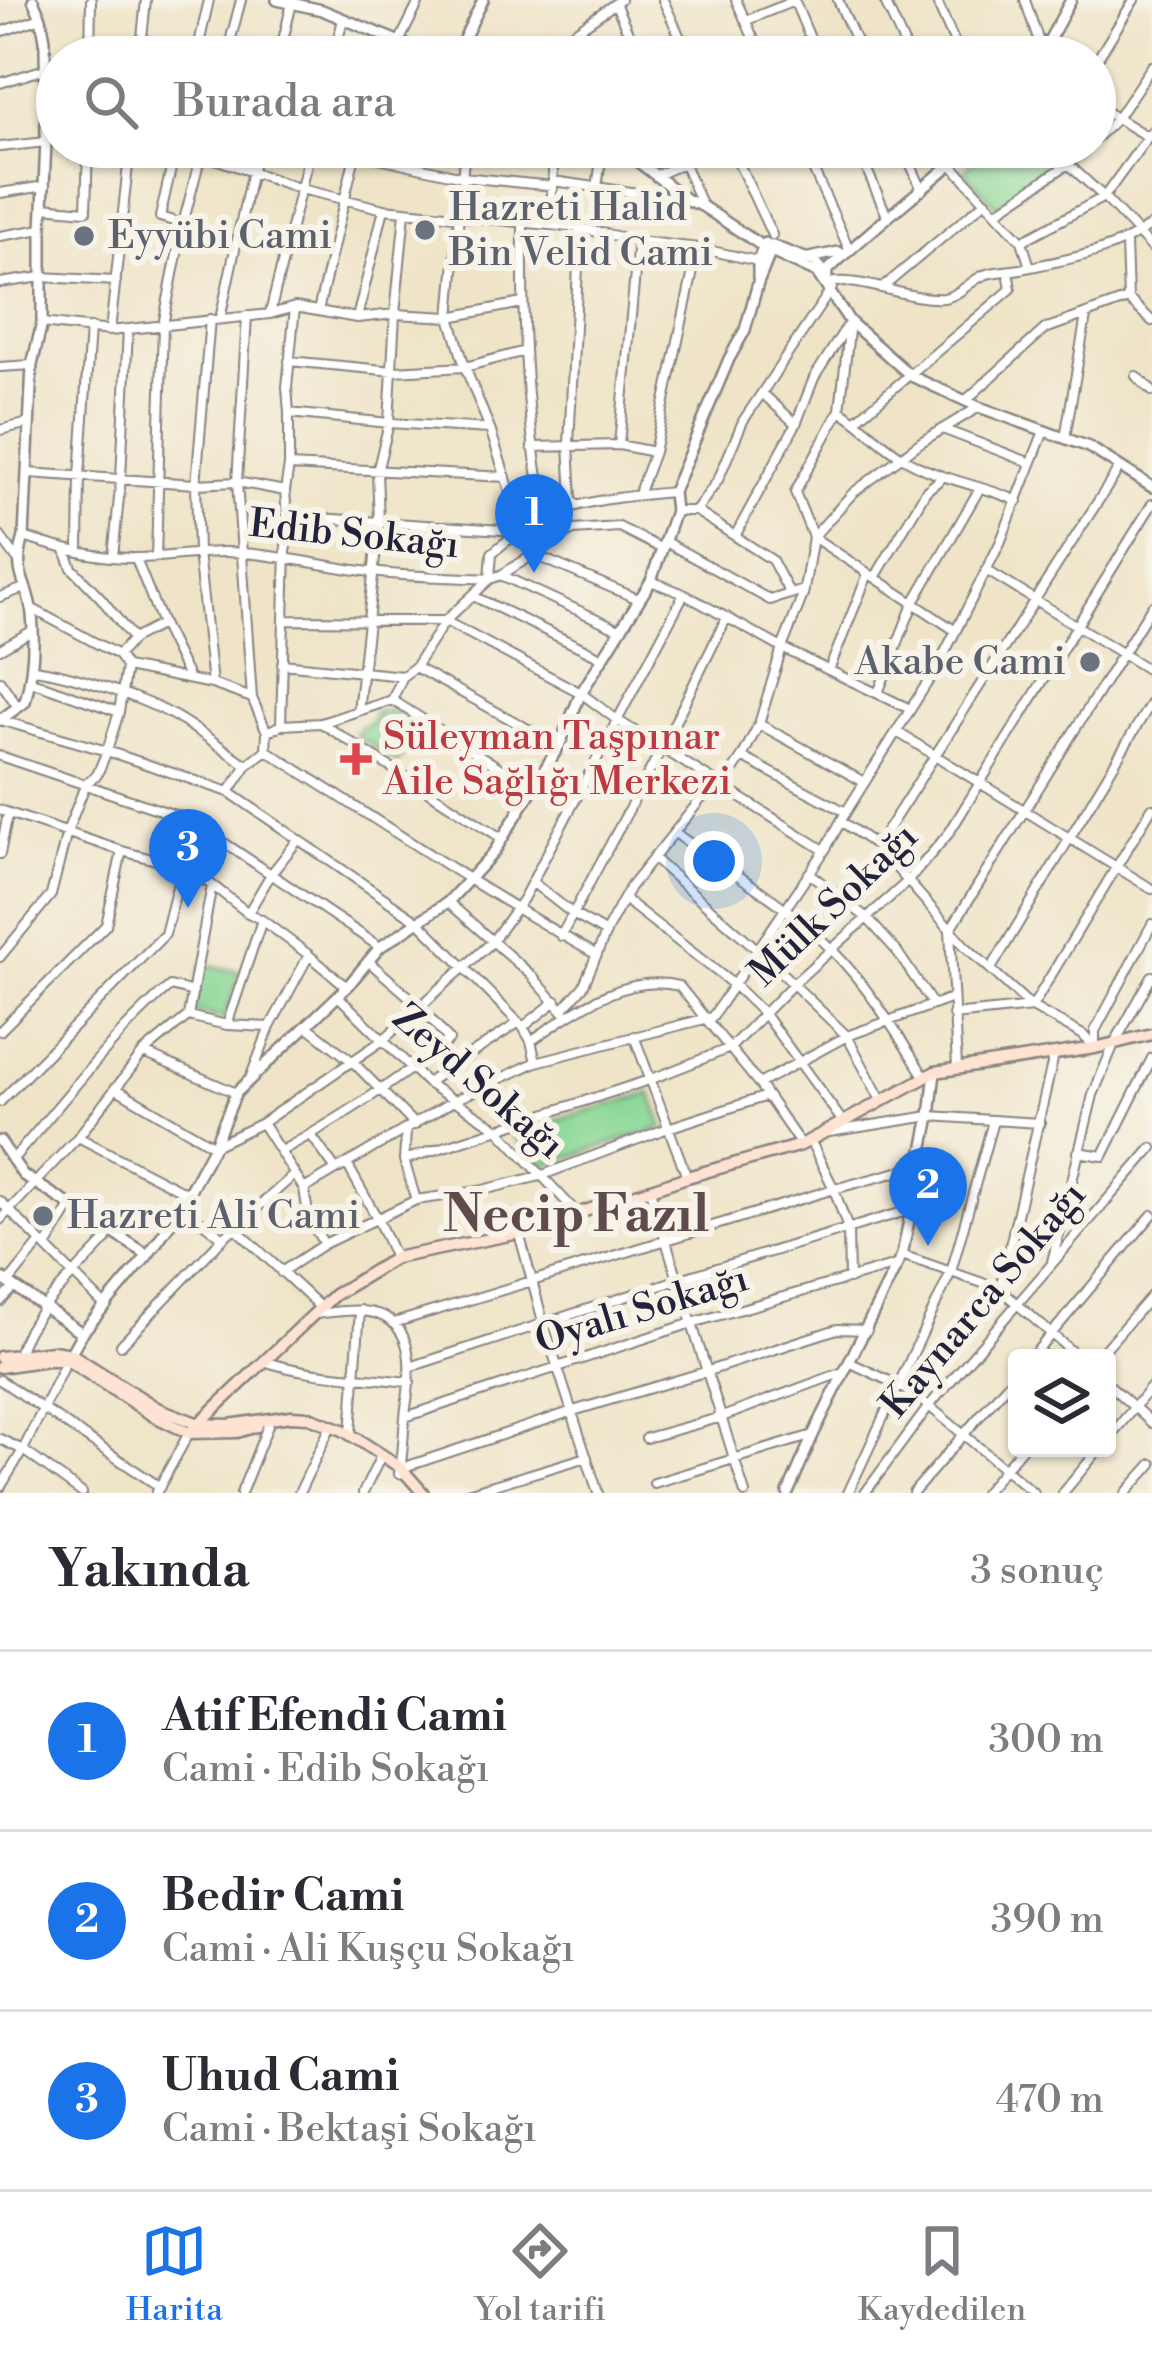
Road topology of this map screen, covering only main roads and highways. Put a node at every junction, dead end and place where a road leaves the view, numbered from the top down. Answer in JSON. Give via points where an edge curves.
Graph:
{"nodes":[{"id":1,"x":1152,"y":1034,"type":"edge"},
{"id":2,"x":69,"y":1357,"type":"junction"},
{"id":3,"x":0,"y":1358,"type":"edge"},
{"id":4,"x":0,"y":1367,"type":"edge"},
{"id":5,"x":194,"y":1429,"type":"junction"},
{"id":6,"x":400,"y":1471,"type":"junction"},
{"id":7,"x":418,"y":1493,"type":"edge"}],
"edges":[{"from":1,"to":5,"type":"main road","via":[[929,1074],[811,1140],[519,1233],[395,1258],[316,1311]]},
{"from":2,"to":3,"type":"main road"},
{"from":2,"to":4,"type":"main road"},
{"from":2,"to":5,"type":"main road","via":[[152,1415]]},
{"from":5,"to":6,"type":"main road","via":[[237,1432],[307,1421]]},
{"from":5,"to":6,"type":"main road","via":[[309,1417]]},
{"from":6,"to":7,"type":"main road"}]}
